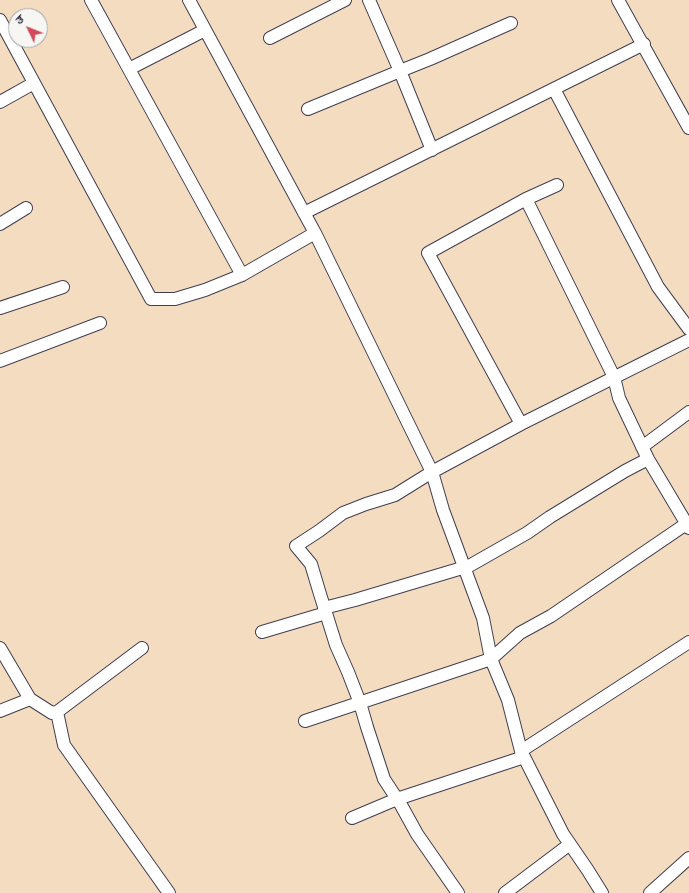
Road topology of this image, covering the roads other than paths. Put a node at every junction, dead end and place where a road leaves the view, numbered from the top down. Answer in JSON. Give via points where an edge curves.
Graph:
{"nodes":[{"id":1,"x":90,"y":0,"type":"edge"},
{"id":2,"x":189,"y":0,"type":"edge"},
{"id":3,"x":345,"y":0,"type":"edge"},
{"id":4,"x":369,"y":0,"type":"edge"},
{"id":5,"x":618,"y":0,"type":"edge"},
{"id":6,"x":0,"y":20,"type":"edge"},
{"id":7,"x":512,"y":23,"type":"dead end"},
{"id":8,"x":205,"y":30,"type":"junction"},
{"id":9,"x":270,"y":38,"type":"dead end"},
{"id":10,"x":644,"y":44,"type":"junction"},
{"id":11,"x":129,"y":69,"type":"junction"},
{"id":12,"x":400,"y":71,"type":"junction"},
{"id":13,"x":34,"y":83,"type":"junction"},
{"id":14,"x":554,"y":89,"type":"junction"},
{"id":15,"x":0,"y":102,"type":"edge"},
{"id":16,"x":308,"y":109,"type":"dead end"},
{"id":17,"x":689,"y":128,"type":"edge"},
{"id":18,"x":432,"y":150,"type":"junction"},
{"id":19,"x":556,"y":184,"type":"dead end"},
{"id":20,"x":526,"y":199,"type":"junction"},
{"id":21,"x":26,"y":208,"type":"dead end"},
{"id":22,"x":304,"y":213,"type":"junction"},
{"id":23,"x":0,"y":224,"type":"edge"},
{"id":24,"x":315,"y":233,"type":"junction"},
{"id":25,"x":242,"y":275,"type":"junction"},
{"id":26,"x":63,"y":288,"type":"dead end"},
{"id":27,"x":0,"y":308,"type":"edge"},
{"id":28,"x":100,"y":323,"type":"dead end"},
{"id":29,"x":689,"y":329,"type":"edge"},
{"id":30,"x":689,"y":340,"type":"edge"},
{"id":31,"x":0,"y":361,"type":"edge"},
{"id":32,"x":614,"y":377,"type":"junction"},
{"id":33,"x":689,"y":412,"type":"edge"},
{"id":34,"x":521,"y":424,"type":"junction"},
{"id":35,"x":642,"y":447,"type":"junction"},
{"id":36,"x":648,"y":459,"type":"junction"},
{"id":37,"x":432,"y":472,"type":"junction"},
{"id":38,"x":688,"y":524,"type":"edge"},
{"id":39,"x":464,"y":567,"type":"junction"},
{"id":40,"x":325,"y":610,"type":"junction"},
{"id":41,"x":262,"y":632,"type":"dead end"},
{"id":42,"x":689,"y":642,"type":"edge"},
{"id":43,"x":0,"y":648,"type":"edge"},
{"id":44,"x":142,"y":648,"type":"dead end"},
{"id":45,"x":491,"y":658,"type":"junction"},
{"id":46,"x":30,"y":699,"type":"junction"},
{"id":47,"x":360,"y":703,"type":"junction"},
{"id":48,"x":0,"y":711,"type":"edge"},
{"id":49,"x":57,"y":712,"type":"junction"},
{"id":50,"x":305,"y":721,"type":"dead end"},
{"id":51,"x":523,"y":754,"type":"junction"},
{"id":52,"x":397,"y":799,"type":"junction"},
{"id":53,"x":352,"y":818,"type":"dead end"},
{"id":54,"x":570,"y":844,"type":"junction"},
{"id":55,"x":689,"y":858,"type":"edge"},
{"id":56,"x":169,"y":893,"type":"edge"},
{"id":57,"x":458,"y":893,"type":"edge"},
{"id":58,"x":505,"y":893,"type":"edge"},
{"id":59,"x":602,"y":893,"type":"edge"},
{"id":60,"x":650,"y":893,"type":"edge"}],
"edges":[{"from":1,"to":11,"type":"street"},
{"from":2,"to":8,"type":"street"},
{"from":3,"to":9,"type":"street"},
{"from":4,"to":12,"type":"street"},
{"from":5,"to":10,"type":"street"},
{"from":6,"to":13,"type":"street"},
{"from":7,"to":12,"type":"street"},
{"from":8,"to":11,"type":"street"},
{"from":8,"to":22,"type":"street"},
{"from":10,"to":14,"type":"street"},
{"from":10,"to":17,"type":"street"},
{"from":11,"to":25,"type":"street"},
{"from":12,"to":16,"type":"street"},
{"from":12,"to":18,"type":"street"},
{"from":13,"to":15,"type":"street"},
{"from":13,"to":25,"type":"street","via":[[151,299],[175,299]]},
{"from":14,"to":18,"type":"street"},
{"from":14,"to":29,"type":"street","via":[[658,287]]},
{"from":18,"to":22,"type":"street"},
{"from":19,"to":20,"type":"street"},
{"from":20,"to":32,"type":"street"},
{"from":20,"to":34,"type":"street","via":[[428,253]]},
{"from":21,"to":23,"type":"street"},
{"from":22,"to":24,"type":"street"},
{"from":24,"to":25,"type":"street"},
{"from":24,"to":37,"type":"street"},
{"from":26,"to":27,"type":"street"},
{"from":28,"to":31,"type":"street"},
{"from":30,"to":32,"type":"street"},
{"from":32,"to":34,"type":"street"},
{"from":32,"to":35,"type":"street","via":[[619,398]]},
{"from":33,"to":35,"type":"street"},
{"from":34,"to":37,"type":"street"},
{"from":35,"to":36,"type":"street"},
{"from":36,"to":38,"type":"street"},
{"from":36,"to":39,"type":"street","via":[[624,471],[527,533]]},
{"from":37,"to":39,"type":"street"},
{"from":37,"to":40,"type":"street","via":[[395,495],[344,513],[296,546],[311,564]]},
{"from":38,"to":45,"type":"street","via":[[551,616],[520,632]]},
{"from":39,"to":40,"type":"street"},
{"from":39,"to":45,"type":"street","via":[[483,618]]},
{"from":40,"to":41,"type":"street"},
{"from":40,"to":47,"type":"street","via":[[336,645]]},
{"from":42,"to":51,"type":"street"},
{"from":43,"to":46,"type":"street"},
{"from":44,"to":49,"type":"street"},
{"from":45,"to":47,"type":"street"},
{"from":45,"to":51,"type":"street","via":[[508,700]]},
{"from":46,"to":48,"type":"street"},
{"from":46,"to":49,"type":"street","via":[[52,713]]},
{"from":47,"to":50,"type":"street"},
{"from":47,"to":52,"type":"street","via":[[384,779]]},
{"from":49,"to":56,"type":"street","via":[[64,745]]},
{"from":51,"to":52,"type":"street"},
{"from":51,"to":54,"type":"street"},
{"from":52,"to":53,"type":"street"},
{"from":52,"to":57,"type":"street","via":[[417,834]]},
{"from":54,"to":58,"type":"street"},
{"from":54,"to":59,"type":"street"},
{"from":55,"to":60,"type":"street"}]}
